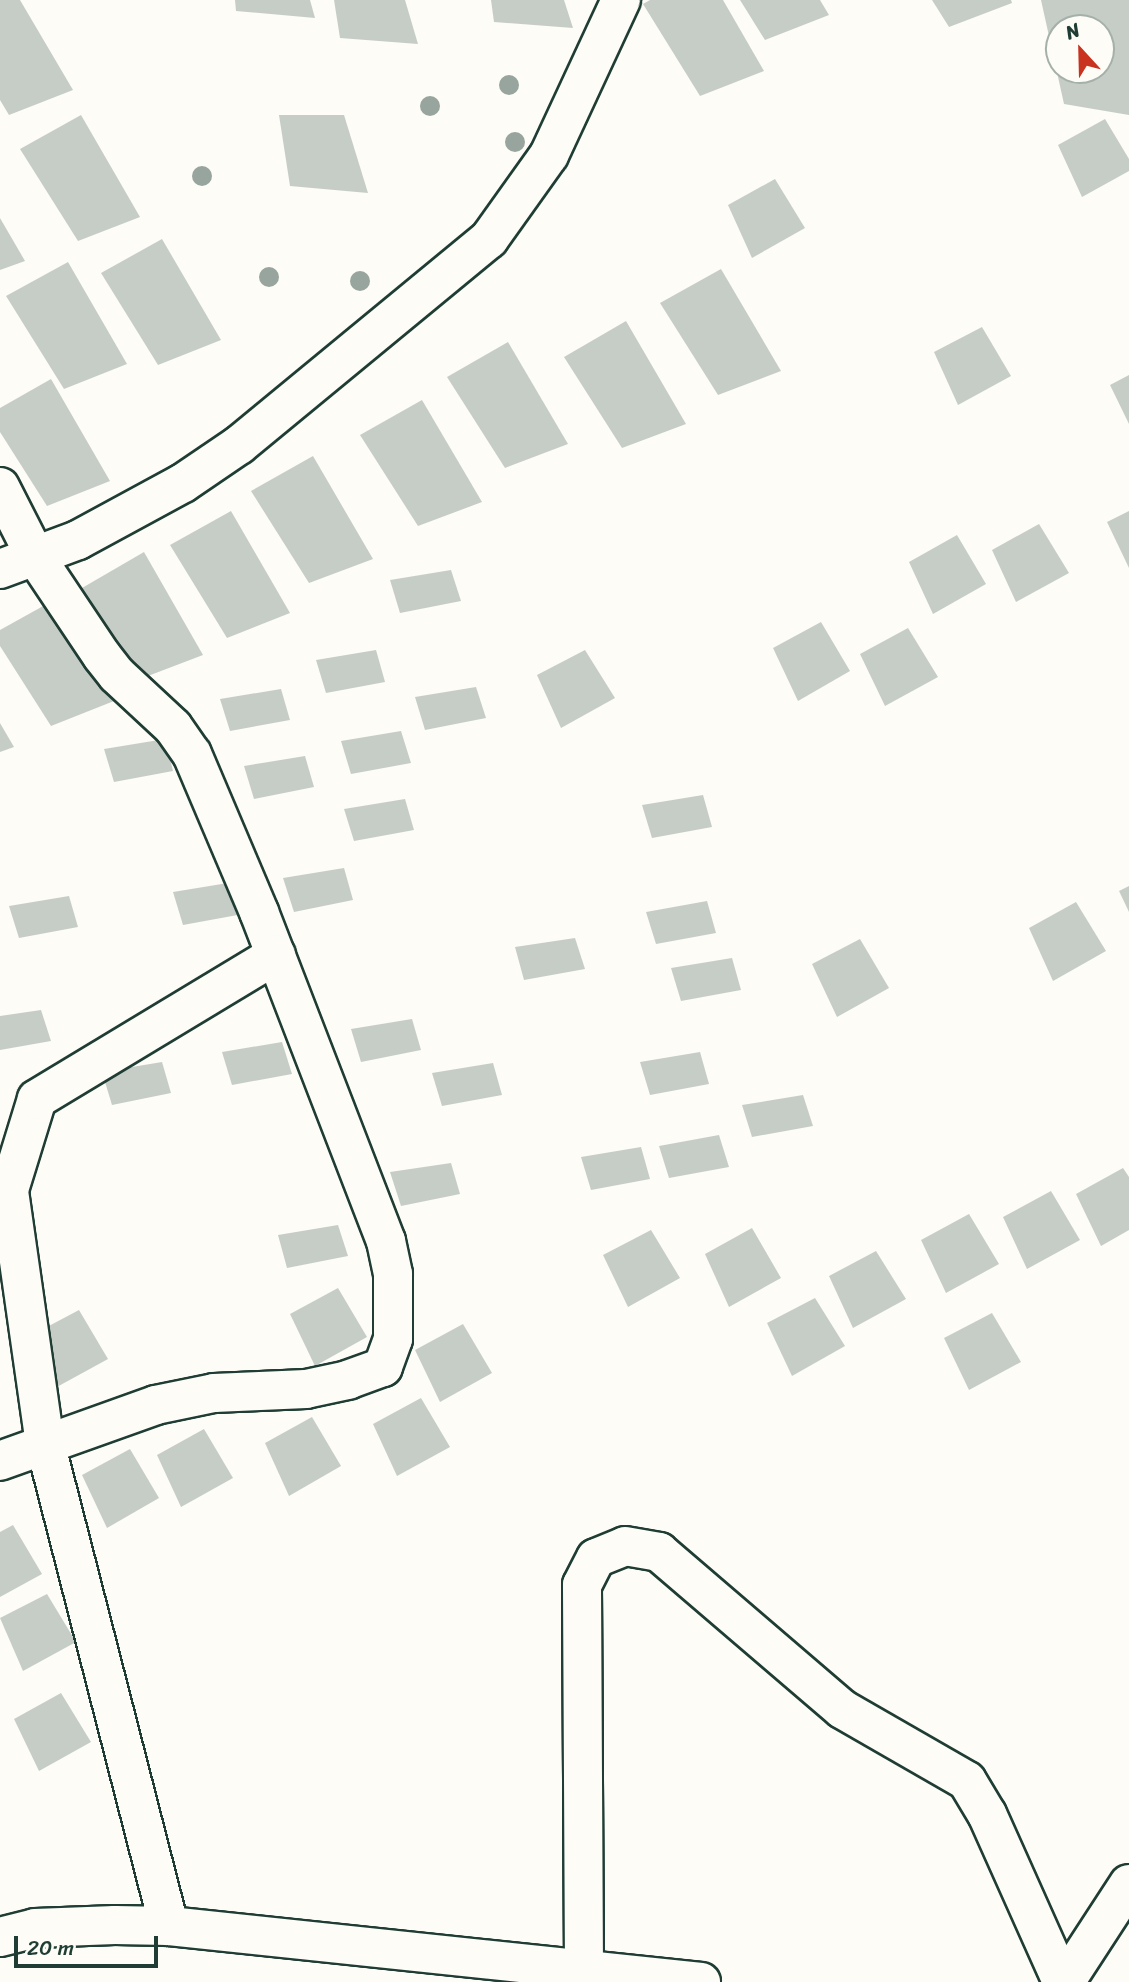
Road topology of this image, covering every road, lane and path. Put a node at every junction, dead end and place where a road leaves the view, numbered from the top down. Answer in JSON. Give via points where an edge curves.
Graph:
{"nodes":[{"id":1,"x":621,"y":0,"type":"edge"},
{"id":2,"x":0,"y":487,"type":"edge"},
{"id":3,"x":17,"y":563,"type":"edge"},
{"id":4,"x":276,"y":955,"type":"junction"},
{"id":5,"x":45,"y":1444,"type":"junction"},
{"id":6,"x":0,"y":1461,"type":"edge"},
{"id":7,"x":1129,"y":1884,"type":"edge"},
{"id":8,"x":169,"y":1926,"type":"junction"},
{"id":9,"x":0,"y":1937,"type":"edge"},
{"id":10,"x":584,"y":1970,"type":"junction"},
{"id":11,"x":701,"y":1982,"type":"edge"},
{"id":12,"x":1063,"y":1982,"type":"edge"}],
"edges":[{"from":1,"to":3,"type":"street","via":[[550,155],[489,239],[239,445],[183,483],[78,540]]},
{"from":2,"to":3,"type":"street"},
{"from":3,"to":4,"type":"street","via":[[117,675],[173,727],[192,754]]},
{"from":4,"to":5,"type":"street","via":[[37,1100],[9,1190]]},
{"from":4,"to":5,"type":"street","via":[[386,1241],[393,1274],[393,1339],[383,1367],[306,1389],[214,1393],[156,1405]]},
{"from":5,"to":6,"type":"street"},
{"from":5,"to":8,"type":"street"},
{"from":7,"to":12,"type":"street"},
{"from":8,"to":9,"type":"street","via":[[35,1928]]},
{"from":8,"to":10,"type":"street"},
{"from":10,"to":11,"type":"street"},
{"from":10,"to":12,"type":"street","via":[[582,1585],[596,1558],[625,1546],[659,1552],[842,1709],[967,1782],[987,1814]]}]}
